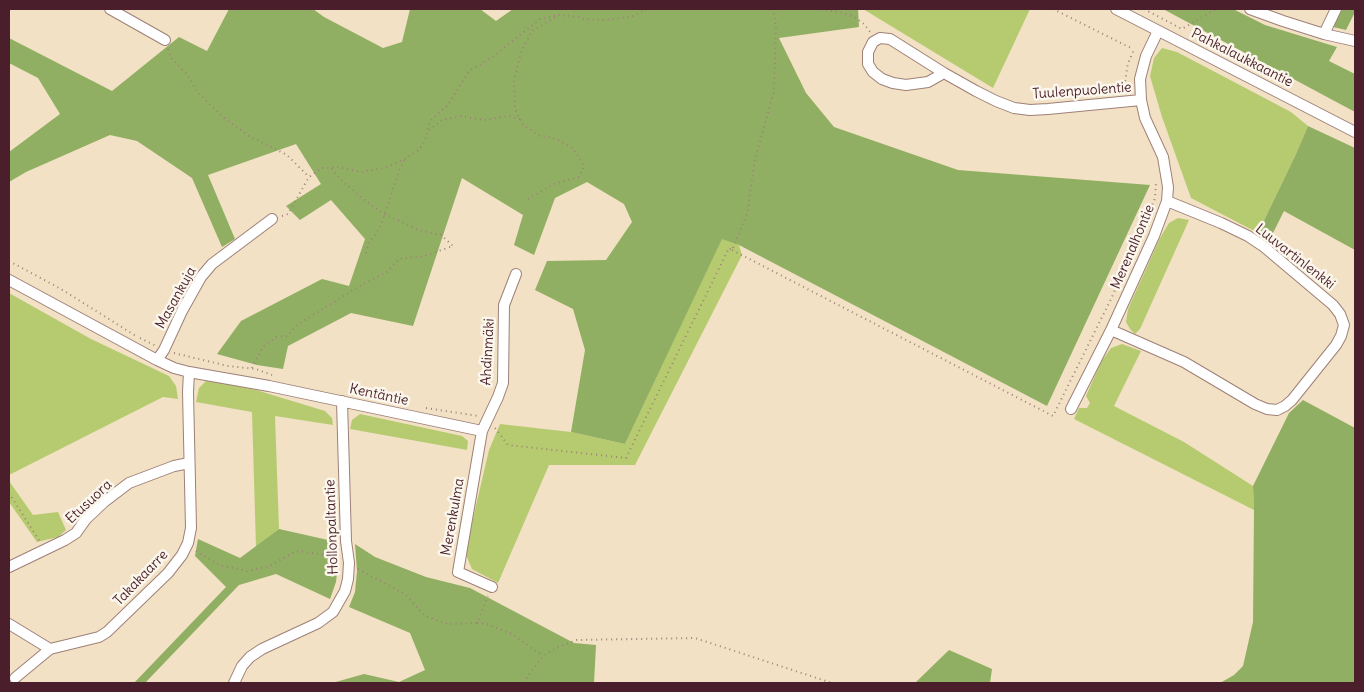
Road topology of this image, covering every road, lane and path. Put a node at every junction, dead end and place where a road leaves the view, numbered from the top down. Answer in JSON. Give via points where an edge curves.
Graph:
{"nodes":[{"id":1,"x":110,"y":9,"type":"edge"},
{"id":2,"x":647,"y":9,"type":"edge"},
{"id":3,"x":773,"y":9,"type":"edge"},
{"id":4,"x":816,"y":9,"type":"edge"},
{"id":5,"x":1053,"y":9,"type":"edge"},
{"id":6,"x":1116,"y":9,"type":"edge"},
{"id":7,"x":1144,"y":9,"type":"edge"},
{"id":8,"x":1216,"y":9,"type":"edge"},
{"id":9,"x":1250,"y":9,"type":"edge"},
{"id":10,"x":1336,"y":9,"type":"edge"},
{"id":11,"x":559,"y":15,"type":"junction"},
{"id":12,"x":1158,"y":31,"type":"junction"},
{"id":13,"x":1324,"y":34,"type":"junction"},
{"id":14,"x":165,"y":40,"type":"joint"},
{"id":15,"x":877,"y":40,"type":"junction"},
{"id":16,"x":1355,"y":41,"type":"edge"},
{"id":17,"x":1134,"y":50,"type":"junction"},
{"id":18,"x":1146,"y":56,"type":"junction"},
{"id":19,"x":944,"y":73,"type":"junction"},
{"id":20,"x":1141,"y":100,"type":"junction"},
{"id":21,"x":1129,"y":101,"type":"junction"},
{"id":22,"x":520,"y":119,"type":"junction"},
{"id":23,"x":428,"y":130,"type":"junction"},
{"id":24,"x":1355,"y":132,"type":"edge"},
{"id":25,"x":405,"y":159,"type":"junction"},
{"id":26,"x":331,"y":168,"type":"junction"},
{"id":27,"x":1156,"y":176,"type":"dead end"},
{"id":28,"x":309,"y":177,"type":"junction"},
{"id":29,"x":528,"y":199,"type":"dead end"},
{"id":30,"x":1167,"y":201,"type":"junction"},
{"id":31,"x":384,"y":214,"type":"junction"},
{"id":32,"x":272,"y":219,"type":"joint"},
{"id":33,"x":732,"y":250,"type":"junction"},
{"id":34,"x":366,"y":253,"type":"dead end"},
{"id":35,"x":9,"y":261,"type":"edge"},
{"id":36,"x":516,"y":274,"type":"dead end"},
{"id":37,"x":9,"y":280,"type":"edge"},
{"id":38,"x":1111,"y":330,"type":"junction"},
{"id":39,"x":164,"y":350,"type":"junction"},
{"id":40,"x":157,"y":360,"type":"junction"},
{"id":41,"x":252,"y":369,"type":"junction"},
{"id":42,"x":189,"y":372,"type":"junction"},
{"id":43,"x":276,"y":377,"type":"dead end"},
{"id":44,"x":342,"y":401,"type":"junction"},
{"id":45,"x":424,"y":407,"type":"dead end"},
{"id":46,"x":1071,"y":409,"type":"dead end"},
{"id":47,"x":488,"y":418,"type":"junction"},
{"id":48,"x":482,"y":431,"type":"junction"},
{"id":49,"x":189,"y":463,"type":"junction"},
{"id":50,"x":9,"y":494,"type":"edge"},
{"id":51,"x":45,"y":549,"type":"junction"},
{"id":52,"x":9,"y":567,"type":"edge"},
{"id":53,"x":492,"y":587,"type":"dead end"},
{"id":54,"x":477,"y":623,"type":"dead end"},
{"id":55,"x":9,"y":624,"type":"edge"},
{"id":56,"x":50,"y":649,"type":"junction"},
{"id":57,"x":543,"y":656,"type":"junction"},
{"id":58,"x":15,"y":678,"type":"dead end"},
{"id":59,"x":234,"y":683,"type":"edge"},
{"id":60,"x":524,"y":683,"type":"edge"},
{"id":61,"x":832,"y":683,"type":"edge"}],
"edges":[{"from":1,"to":14,"type":"street"},
{"from":2,"to":11,"type":"path","via":[[631,18],[605,20]]},
{"from":3,"to":33,"type":"path","via":[[776,26],[774,91],[755,159],[747,214]]},
{"from":4,"to":15,"type":"path","via":[[853,16]]},
{"from":5,"to":17,"type":"path"},
{"from":6,"to":12,"type":"street","name":"Pahkalaukkaantie"},
{"from":7,"to":8,"type":"path","via":[[1182,29]]},
{"from":9,"to":13,"type":"street"},
{"from":10,"to":13,"type":"street"},
{"from":11,"to":22,"type":"path","via":[[532,31],[521,52],[514,80],[515,109]]},
{"from":11,"to":23,"type":"path","via":[[540,19],[494,56],[469,71],[448,105],[430,121]]},
{"from":12,"to":18,"type":"street","name":"Merenalhontie"},
{"from":12,"to":24,"type":"street","name":"Pahkalaukkaantie"},
{"from":13,"to":16,"type":"street"},
{"from":14,"to":28,"type":"path","via":[[172,58],[204,99],[249,136],[287,154]]},
{"from":15,"to":19,"type":"street","name":"Tuulenpuolentie","via":[[890,39]]},
{"from":15,"to":19,"type":"street","via":[[868,52],[868,64],[882,79],[906,85],[928,82]]},
{"from":17,"to":18,"type":"path"},
{"from":17,"to":21,"type":"path","via":[[1125,82]]},
{"from":18,"to":20,"type":"street","name":"Merenalhontie","via":[[1140,78]]},
{"from":19,"to":21,"type":"street","name":"Tuulenpuolentie","via":[[1014,108],[1048,109]]},
{"from":20,"to":21,"type":"street","name":"Tuulenpuolentie"},
{"from":20,"to":30,"type":"street","name":"Merenalhontie","via":[[1145,118],[1163,158]]},
{"from":22,"to":23,"type":"path","via":[[510,116],[484,120],[461,116],[442,120]]},
{"from":22,"to":29,"type":"path","via":[[538,135],[556,139],[573,148],[584,166],[579,176],[554,184]]},
{"from":23,"to":25,"type":"path","via":[[420,149]]},
{"from":25,"to":26,"type":"path","via":[[384,168],[361,172]]},
{"from":25,"to":31,"type":"path"},
{"from":26,"to":28,"type":"path","via":[[322,168]]},
{"from":26,"to":31,"type":"path"},
{"from":27,"to":33,"type":"path","via":[[1155,198],[1144,226],[1053,416]]},
{"from":28,"to":32,"type":"path","via":[[288,214]]},
{"from":30,"to":38,"type":"street","name":"Merenalhontie"},
{"from":30,"to":38,"type":"street","name":"Luuvartinlenkki","via":[[1221,223],[1263,246],[1333,305],[1344,325],[1341,336],[1292,400],[1277,410],[1255,404],[1184,362]]},
{"from":31,"to":34,"type":"path"},
{"from":31,"to":41,"type":"path","via":[[420,230],[441,235],[453,246],[424,256],[399,259],[387,272],[297,325],[287,336],[276,337],[264,346]]},
{"from":32,"to":39,"type":"street","name":"Masankuja","via":[[212,264],[201,277]]},
{"from":33,"to":47,"type":"path","via":[[729,248],[626,458],[508,446]]},
{"from":35,"to":39,"type":"path"},
{"from":36,"to":47,"type":"street","name":"Ahdinmäki","via":[[504,306],[503,382]]},
{"from":37,"to":40,"type":"street"},
{"from":38,"to":46,"type":"street","name":"Merenalhontie"},
{"from":39,"to":40,"type":"street","name":"Masankuja"},
{"from":39,"to":41,"type":"path"},
{"from":40,"to":42,"type":"street"},
{"from":41,"to":43,"type":"path"},
{"from":42,"to":44,"type":"street","name":"Kentäntie"},
{"from":42,"to":49,"type":"street","name":"Takakaarre"},
{"from":44,"to":48,"type":"street","name":"Kentäntie"},
{"from":44,"to":59,"type":"street","name":"Hollonpaltantie","via":[[348,563],[346,591],[332,612],[318,622],[250,657]]},
{"from":45,"to":47,"type":"path"},
{"from":47,"to":48,"type":"street","name":"Ahdinmäki"},
{"from":48,"to":53,"type":"street","name":"Merenkulma","via":[[458,572]]},
{"from":49,"to":51,"type":"street","name":"Etusuora","via":[[129,484],[104,502],[76,533]]},
{"from":49,"to":56,"type":"street","name":"Takakaarre","via":[[190,528],[182,555],[107,632],[99,637]]},
{"from":50,"to":51,"type":"path"},
{"from":51,"to":52,"type":"street","name":"Etusuora"},
{"from":54,"to":57,"type":"path","via":[[512,634]]},
{"from":55,"to":56,"type":"street"},
{"from":56,"to":58,"type":"street","name":"Takakaarre"},
{"from":57,"to":60,"type":"path"},
{"from":57,"to":61,"type":"path","via":[[577,640],[695,638]]}]}
